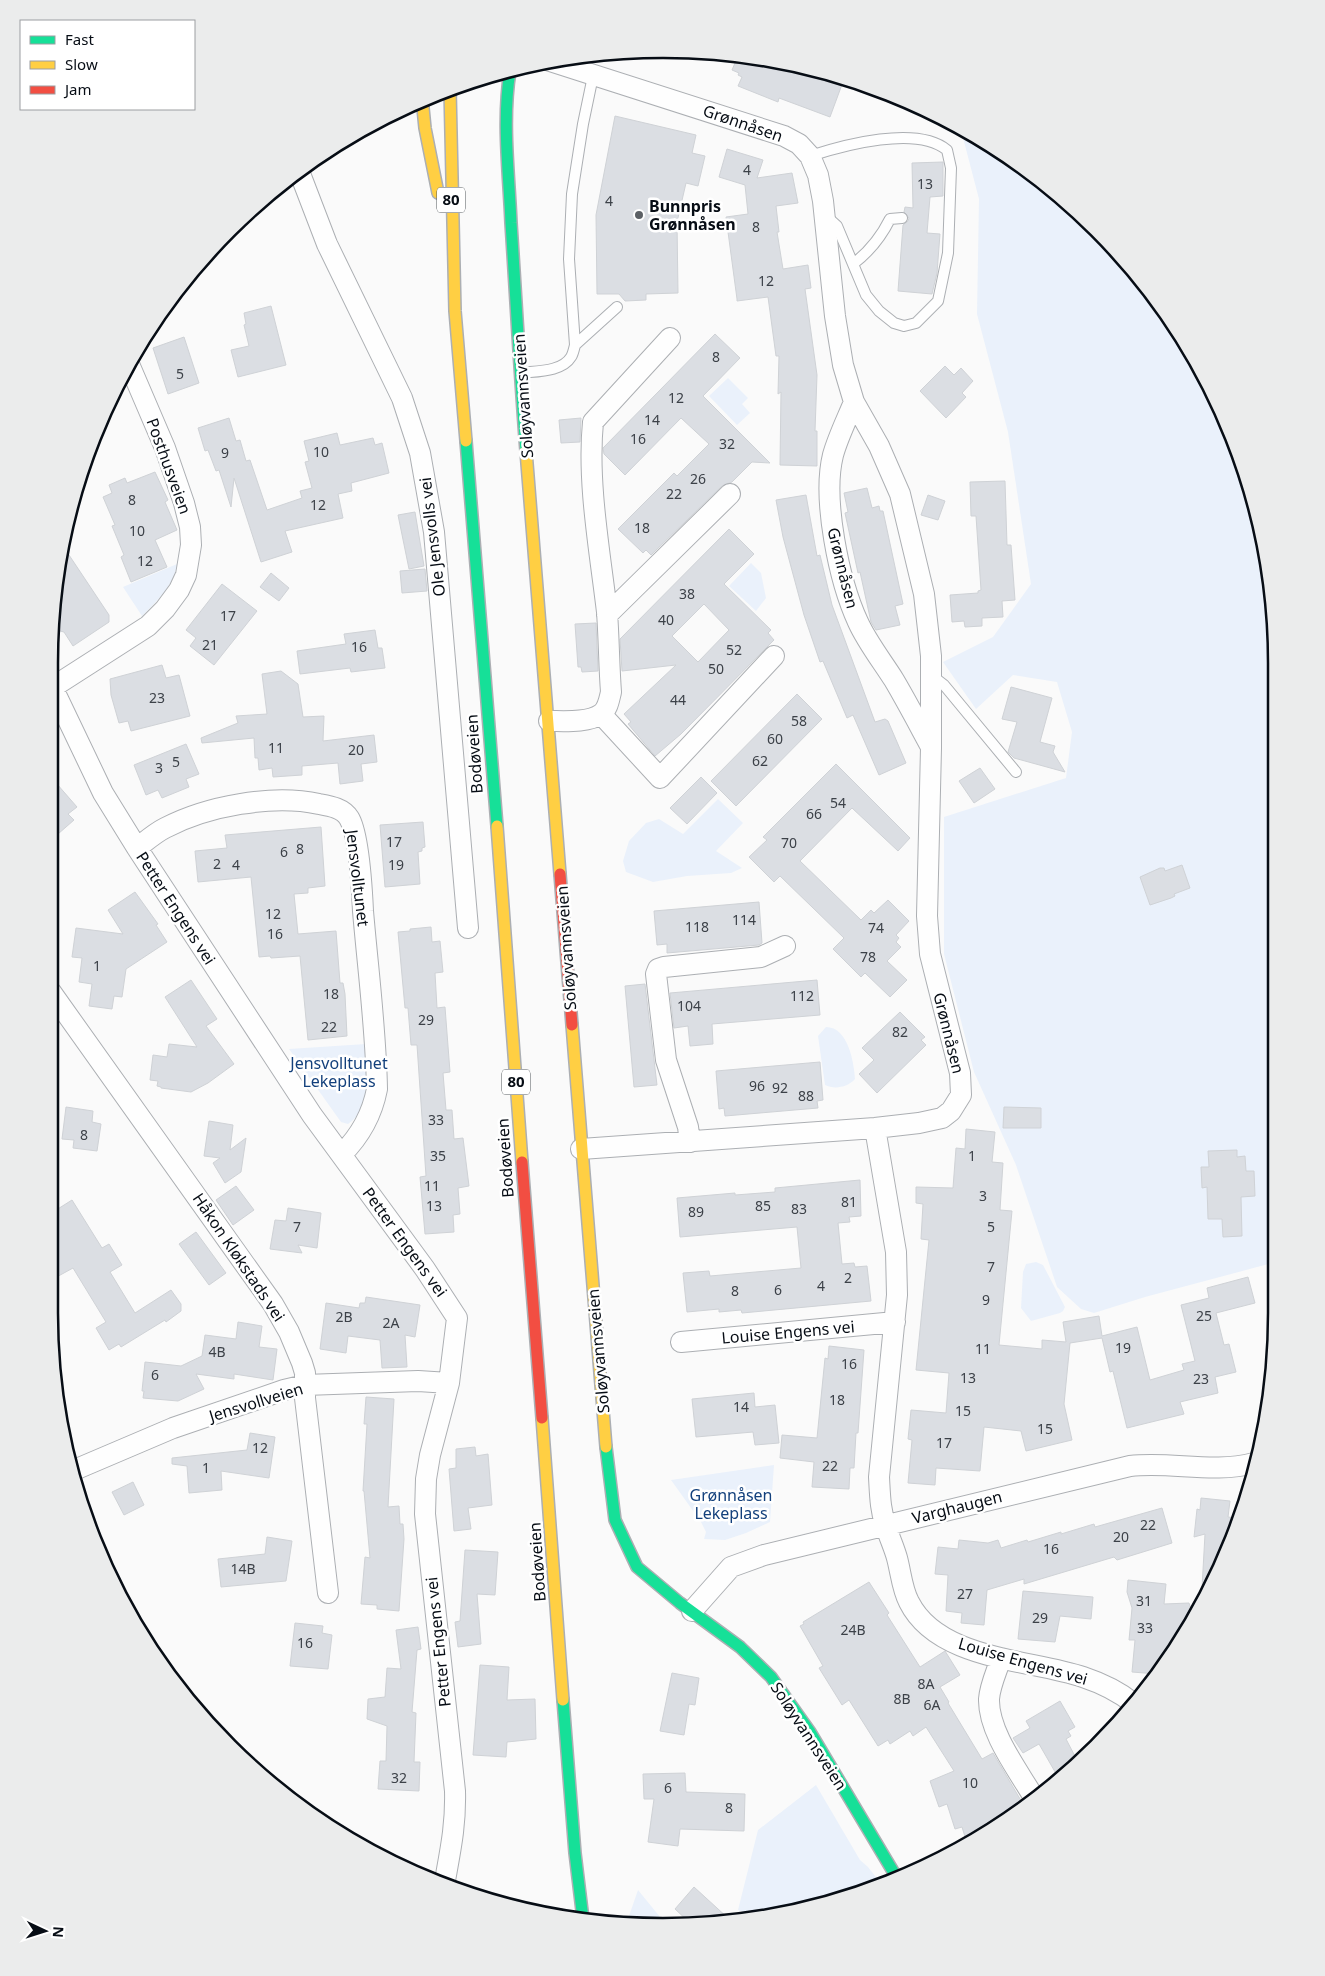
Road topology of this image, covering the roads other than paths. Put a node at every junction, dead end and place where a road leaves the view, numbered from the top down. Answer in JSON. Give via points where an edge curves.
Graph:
{"nodes":[{"id":1,"x":564,"y":66,"type":"edge"},
{"id":2,"x":593,"y":76,"type":"junction"},
{"id":3,"x":509,"y":77,"type":"edge"},
{"id":4,"x":450,"y":97,"type":"edge"},
{"id":5,"x":423,"y":108,"type":"edge"},
{"id":6,"x":810,"y":156,"type":"junction"},
{"id":7,"x":302,"y":177,"type":"edge"},
{"id":8,"x":825,"y":215,"type":"junction"},
{"id":9,"x":902,"y":218,"type":"dead end"},
{"id":10,"x":853,"y":264,"type":"junction"},
{"id":11,"x":617,"y":308,"type":"dead end"},
{"id":12,"x":455,"y":311,"type":"junction"},
{"id":13,"x":670,"y":338,"type":"dead end"},
{"id":14,"x":575,"y":345,"type":"junction"},
{"id":15,"x":132,"y":372,"type":"edge"},
{"id":16,"x":520,"y":373,"type":"junction"},
{"id":17,"x":854,"y":402,"type":"junction"},
{"id":18,"x":730,"y":494,"type":"dead end"},
{"id":19,"x":607,"y":615,"type":"junction"},
{"id":20,"x":774,"y":656,"type":"dead end"},
{"id":21,"x":931,"y":675,"type":"junction"},
{"id":22,"x":58,"y":680,"type":"edge"},
{"id":23,"x":58,"y":699,"type":"edge"},
{"id":24,"x":601,"y":714,"type":"junction"},
{"id":25,"x":549,"y":721,"type":"junction"},
{"id":26,"x":932,"y":748,"type":"junction"},
{"id":27,"x":1016,"y":772,"type":"dead end"},
{"id":28,"x":137,"y":848,"type":"junction"},
{"id":29,"x":468,"y":928,"type":"dead end"},
{"id":30,"x":785,"y":946,"type":"dead end"},
{"id":31,"x":58,"y":1002,"type":"edge"},
{"id":32,"x":875,"y":1128,"type":"junction"},
{"id":33,"x":690,"y":1142,"type":"junction"},
{"id":34,"x":581,"y":1149,"type":"junction"},
{"id":35,"x":342,"y":1154,"type":"junction"},
{"id":36,"x":895,"y":1322,"type":"junction"},
{"id":37,"x":681,"y":1342,"type":"dead end"},
{"id":38,"x":450,"y":1383,"type":"junction"},
{"id":39,"x":304,"y":1385,"type":"junction"},
{"id":40,"x":78,"y":1469,"type":"edge"},
{"id":41,"x":1247,"y":1470,"type":"edge"},
{"id":42,"x":885,"y":1524,"type":"junction"},
{"id":43,"x":328,"y":1593,"type":"dead end"},
{"id":44,"x":692,"y":1611,"type":"junction"},
{"id":45,"x":1002,"y":1658,"type":"junction"},
{"id":46,"x":1127,"y":1699,"type":"edge"},
{"id":47,"x":1031,"y":1793,"type":"edge"},
{"id":48,"x":575,"y":1854,"type":"junction"},
{"id":49,"x":893,"y":1872,"type":"edge"},
{"id":50,"x":446,"y":1878,"type":"edge"},
{"id":51,"x":571,"y":1911,"type":"edge"},
{"id":52,"x":582,"y":1913,"type":"edge"}],
"edges":[{"from":1,"to":2,"type":"street","name":"Grønnåsen"},
{"from":2,"to":6,"type":"street","name":"Grønnåsen","via":[[784,136],[799,144]]},
{"from":2,"to":14,"type":"lane","via":[[572,194],[570,259]]},
{"from":3,"to":16,"type":"main road","name":"Soløyvannsveien","via":[[507,146]]},
{"from":4,"to":12,"type":"main road","name":"Bodøveien","number":"80"},
{"from":5,"to":12,"type":"main road","name":"Bodøveien","number":"80"},
{"from":6,"to":8,"type":"street","name":"Grønnåsen","via":[[818,176]]},
{"from":6,"to":10,"type":"lane","via":[[844,145],[910,138],[934,141],[947,150],[951,168],[948,253],[938,301],[916,323],[904,326],[894,323],[866,295]]},
{"from":7,"to":29,"type":"street","name":"Ole Jensvolls vei","via":[[327,244],[402,398],[420,453],[434,532]]},
{"from":8,"to":10,"type":"lane","via":[[837,226]]},
{"from":8,"to":17,"type":"street","name":"Grønnåsen","via":[[835,316]]},
{"from":9,"to":10,"type":"lane","via":[[890,219],[884,232]]},
{"from":11,"to":14,"type":"lane"},
{"from":12,"to":48,"type":"main road","name":"Bodøveien","number":"80"},
{"from":13,"to":19,"type":"street","via":[[593,422],[596,518]]},
{"from":14,"to":16,"type":"lane","via":[[571,357],[561,366]]},
{"from":15,"to":22,"type":"street","name":"Posthusveien","via":[[184,503],[191,545],[186,574],[179,590],[148,626]]},
{"from":16,"to":25,"type":"main road","name":"Soløyvannsveien"},
{"from":17,"to":21,"type":"street","name":"Grønnåsen","via":[[879,446],[900,494],[924,594]]},
{"from":17,"to":26,"type":"street","name":"Grønnåsen","via":[[834,455],[830,479],[830,513],[837,552],[847,595],[858,623]]},
{"from":18,"to":19,"type":"street"},
{"from":19,"to":24,"type":"street","via":[[611,692]]},
{"from":20,"to":24,"type":"street","via":[[660,778]]},
{"from":21,"to":26,"type":"street","name":"Grønnåsen"},
{"from":21,"to":27,"type":"lane","via":[[944,685]]},
{"from":23,"to":28,"type":"street","name":"Petter Engens vei","via":[[103,793]]},
{"from":24,"to":25,"type":"street"},
{"from":25,"to":34,"type":"main road","name":"Soløyvannsveien"},
{"from":26,"to":32,"type":"street","name":"Grønnåsen","via":[[930,954],[960,1073],[961,1095],[942,1118]]},
{"from":28,"to":35,"type":"street","name":"Petter Engens vei","via":[[312,1115]]},
{"from":28,"to":35,"type":"street","name":"Jensvolltunet","via":[[164,828],[206,812],[246,803],[278,800],[313,802],[341,810],[349,817],[360,875],[378,1089],[369,1118]]},
{"from":30,"to":33,"type":"street","via":[[761,957],[658,969],[657,988],[666,1060]]},
{"from":31,"to":39,"type":"street","name":"Håkon Kløkstads vei","via":[[273,1304],[302,1363]]},
{"from":32,"to":33,"type":"street","name":"Grønnåsen"},
{"from":32,"to":36,"type":"street","name":"Louise Engens vei","via":[[896,1252]]},
{"from":33,"to":34,"type":"street","name":"Grønnåsen"},
{"from":34,"to":44,"type":"main road","name":"Soløyvannsveien","via":[[615,1520],[637,1567]]},
{"from":35,"to":38,"type":"street","name":"Petter Engens vei","via":[[457,1318]]},
{"from":36,"to":37,"type":"street","name":"Louise Engens vei"},
{"from":36,"to":42,"type":"street","name":"Louise Engens vei","via":[[879,1477]]},
{"from":38,"to":39,"type":"street","name":"Jensvollveien"},
{"from":38,"to":50,"type":"street","name":"Petter Engens vei","via":[[426,1479],[426,1514],[455,1791],[453,1842]]},
{"from":39,"to":40,"type":"street","name":"Jensvollveien","via":[[173,1428]]},
{"from":39,"to":43,"type":"street","name":"Håkon Kløkstads vei"},
{"from":41,"to":42,"type":"street","name":"Varghaugen","via":[[1145,1464],[1130,1466]]},
{"from":42,"to":44,"type":"street","name":"Varghaugen","via":[[764,1555],[731,1567]]},
{"from":42,"to":45,"type":"street","name":"Louise Engens vei","via":[[903,1588],[917,1616],[943,1637]]},
{"from":44,"to":49,"type":"main road","name":"Soløyvannsveien","via":[[740,1647],[771,1677],[794,1708]]},
{"from":45,"to":46,"type":"street","name":"Louise Engens vei","via":[[1082,1676],[1103,1684]]},
{"from":45,"to":47,"type":"street","via":[[992,1685],[990,1712],[994,1727]]},
{"from":48,"to":51,"type":"main road","name":"Bodøveien","number":"80"},
{"from":48,"to":52,"type":"main road","name":"Bodøveien","number":"80"}]}
